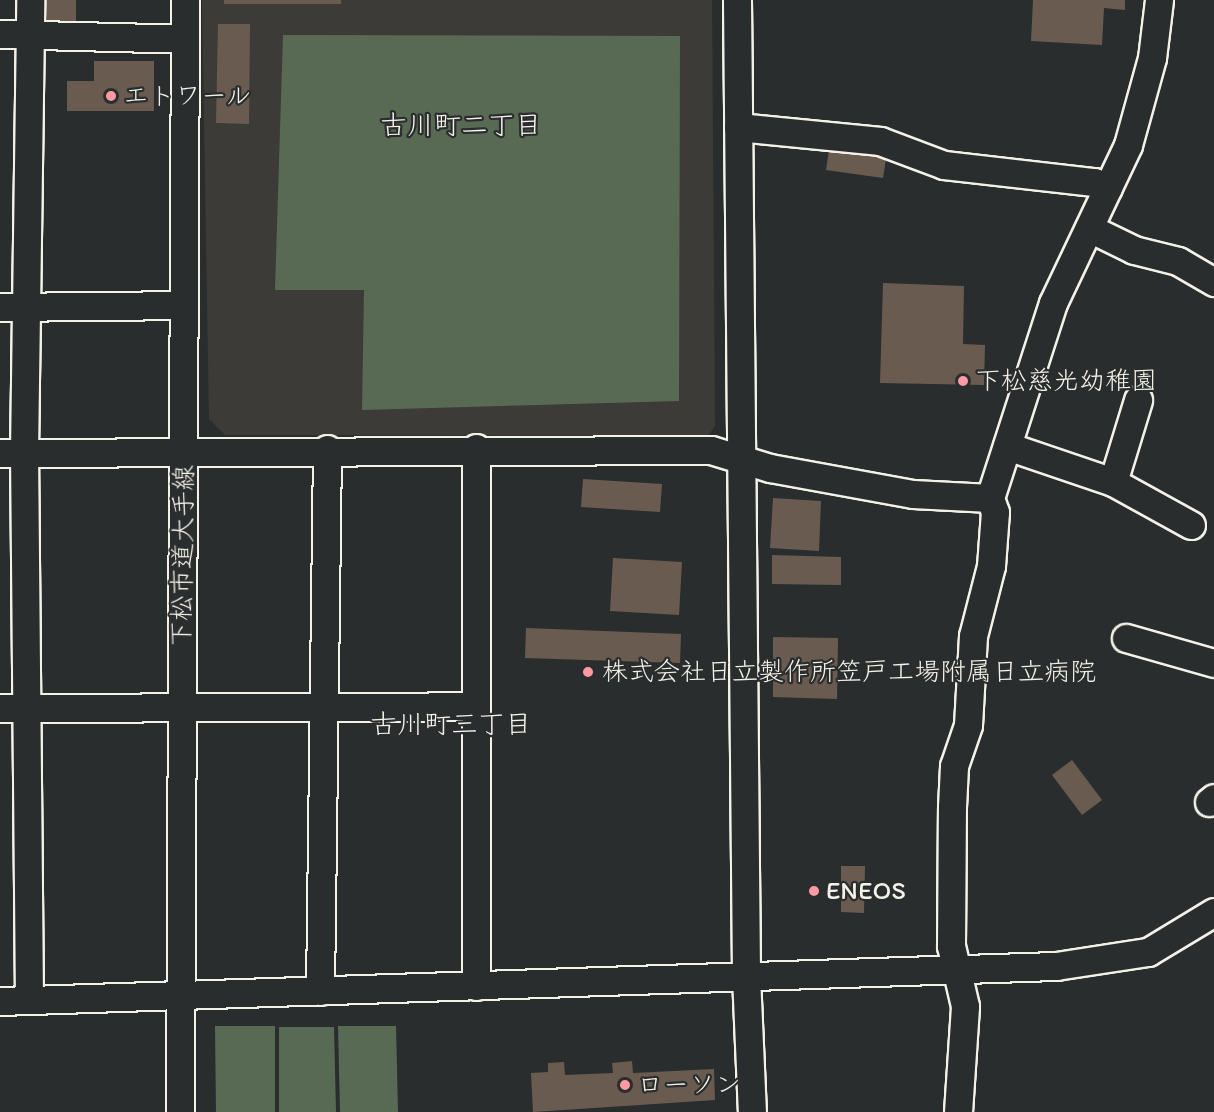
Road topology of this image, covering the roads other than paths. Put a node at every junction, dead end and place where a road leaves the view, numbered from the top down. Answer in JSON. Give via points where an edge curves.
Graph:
{"nodes":[{"id":1,"x":30,"y":0,"type":"edge"},
{"id":2,"x":185,"y":0,"type":"edge"},
{"id":3,"x":737,"y":0,"type":"edge"},
{"id":4,"x":1159,"y":0,"type":"edge"},
{"id":5,"x":31,"y":33,"type":"junction"},
{"id":6,"x":0,"y":34,"type":"edge"},
{"id":7,"x":185,"y":39,"type":"junction"},
{"id":8,"x":738,"y":127,"type":"junction"},
{"id":9,"x":1108,"y":188,"type":"junction"},
{"id":10,"x":1089,"y":228,"type":"junction"},
{"id":11,"x":1214,"y":282,"type":"edge"},
{"id":12,"x":183,"y":306,"type":"junction"},
{"id":13,"x":0,"y":307,"type":"edge"},
{"id":14,"x":28,"y":308,"type":"junction"},
{"id":15,"x":1138,"y":400,"type":"dead end"},
{"id":16,"x":1007,"y":446,"type":"junction"},
{"id":17,"x":327,"y":448,"type":"junction"},
{"id":18,"x":476,"y":448,"type":"junction"},
{"id":19,"x":184,"y":450,"type":"junction"},
{"id":20,"x":12,"y":453,"type":"edge"},
{"id":21,"x":741,"y":456,"type":"junction"},
{"id":22,"x":1113,"y":482,"type":"junction"},
{"id":23,"x":990,"y":498,"type":"junction"},
{"id":24,"x":1191,"y":525,"type":"dead end"},
{"id":25,"x":1126,"y":638,"type":"dead end"},
{"id":26,"x":1214,"y":663,"type":"edge"},
{"id":27,"x":322,"y":705,"type":"junction"},
{"id":28,"x":473,"y":706,"type":"junction"},
{"id":29,"x":0,"y":708,"type":"edge"},
{"id":30,"x":27,"y":708,"type":"junction"},
{"id":31,"x":181,"y":709,"type":"junction"},
{"id":32,"x":1214,"y":912,"type":"edge"},
{"id":33,"x":958,"y":968,"type":"junction"},
{"id":34,"x":746,"y":976,"type":"junction"},
{"id":35,"x":476,"y":986,"type":"junction"},
{"id":36,"x":320,"y":991,"type":"junction"},
{"id":37,"x":181,"y":996,"type":"junction"},
{"id":38,"x":29,"y":999,"type":"junction"},
{"id":39,"x":0,"y":1001,"type":"edge"},
{"id":40,"x":180,"y":1112,"type":"edge"},
{"id":41,"x":752,"y":1112,"type":"edge"},
{"id":42,"x":957,"y":1112,"type":"edge"}],
"edges":[{"from":1,"to":5,"type":"street"},
{"from":2,"to":7,"type":"street","name":"下松市道大手線"},
{"from":3,"to":8,"type":"street"},
{"from":4,"to":9,"type":"street","via":[[1152,58],[1128,145]]},
{"from":5,"to":6,"type":"street"},
{"from":5,"to":7,"type":"street"},
{"from":5,"to":14,"type":"street"},
{"from":7,"to":12,"type":"street","name":"下松市道大手線"},
{"from":8,"to":9,"type":"street","via":[[880,141],[945,165],[1094,182]]},
{"from":8,"to":21,"type":"street"},
{"from":9,"to":10,"type":"street"},
{"from":10,"to":11,"type":"street","via":[[1134,250],[1178,261]]},
{"from":10,"to":16,"type":"street","via":[[1053,303]]},
{"from":12,"to":14,"type":"street"},
{"from":12,"to":19,"type":"street","name":"下松市道大手線"},
{"from":13,"to":14,"type":"street"},
{"from":14,"to":20,"type":"street"},
{"from":15,"to":22,"type":"street"},
{"from":16,"to":22,"type":"street"},
{"from":16,"to":23,"type":"street"},
{"from":17,"to":18,"type":"street"},
{"from":17,"to":19,"type":"street"},
{"from":17,"to":27,"type":"street"},
{"from":18,"to":21,"type":"street","via":[[711,450]]},
{"from":18,"to":28,"type":"street"},
{"from":19,"to":20,"type":"street"},
{"from":19,"to":31,"type":"street","name":"下松市道大手線"},
{"from":20,"to":30,"type":"street"},
{"from":21,"to":23,"type":"street","via":[[770,468],[913,494]]},
{"from":21,"to":34,"type":"street"},
{"from":22,"to":24,"type":"street"},
{"from":23,"to":33,"type":"street","via":[[995,512],[991,566],[973,636],[968,725],[954,766],[951,946]]},
{"from":25,"to":26,"type":"street"},
{"from":27,"to":28,"type":"street"},
{"from":27,"to":31,"type":"street"},
{"from":27,"to":36,"type":"street"},
{"from":28,"to":35,"type":"street"},
{"from":29,"to":30,"type":"street"},
{"from":30,"to":31,"type":"street"},
{"from":30,"to":38,"type":"street"},
{"from":31,"to":37,"type":"street","name":"下松市道大手線"},
{"from":32,"to":33,"type":"street","via":[[1148,952],[1110,962]]},
{"from":33,"to":34,"type":"street"},
{"from":33,"to":42,"type":"street","via":[[965,1006]]},
{"from":34,"to":35,"type":"street"},
{"from":34,"to":41,"type":"street"},
{"from":35,"to":36,"type":"street"},
{"from":36,"to":37,"type":"street"},
{"from":37,"to":38,"type":"street"},
{"from":37,"to":40,"type":"street","name":"下松市道大手線"},
{"from":38,"to":39,"type":"street"}]}
